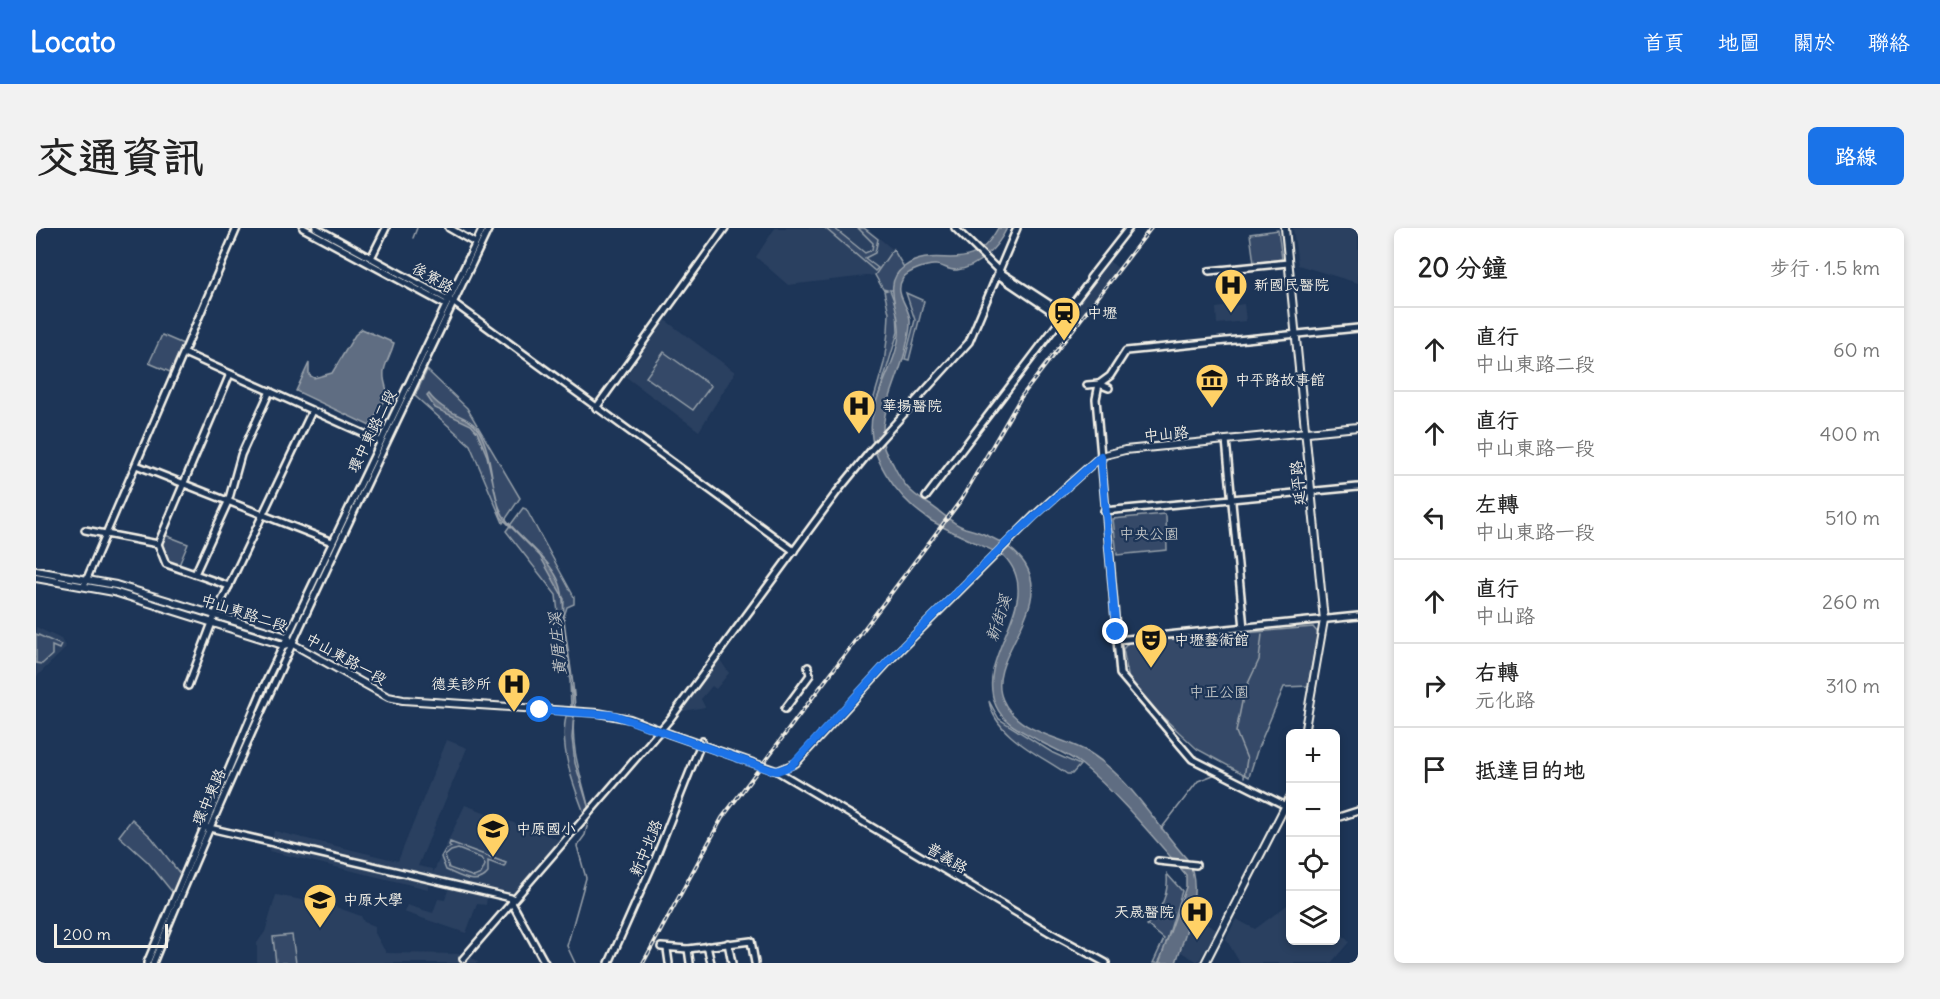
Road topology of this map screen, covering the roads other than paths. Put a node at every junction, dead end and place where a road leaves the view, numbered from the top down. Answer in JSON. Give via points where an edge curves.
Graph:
{"nodes":[{"id":1,"x":237,"y":228,"type":"edge"},
{"id":2,"x":303,"y":228,"type":"edge"},
{"id":3,"x":316,"y":228,"type":"edge"},
{"id":4,"x":386,"y":228,"type":"edge"},
{"id":5,"x":448,"y":228,"type":"edge"},
{"id":6,"x":483,"y":228,"type":"edge"},
{"id":7,"x":489,"y":228,"type":"edge"},
{"id":8,"x":725,"y":228,"type":"edge"},
{"id":9,"x":955,"y":228,"type":"edge"},
{"id":10,"x":1017,"y":228,"type":"edge"},
{"id":11,"x":1129,"y":228,"type":"edge"},
{"id":12,"x":1285,"y":228,"type":"edge"},
{"id":13,"x":476,"y":243,"type":"junction"},
{"id":14,"x":371,"y":258,"type":"junction"},
{"id":15,"x":1288,"y":263,"type":"junction"},
{"id":16,"x":1209,"y":271,"type":"dead end"},
{"id":17,"x":1000,"y":272,"type":"junction"},
{"id":18,"x":449,"y":303,"type":"junction"},
{"id":19,"x":1063,"y":315,"type":"junction"},
{"id":20,"x":1358,"y":328,"type":"edge"},
{"id":21,"x":1295,"y":334,"type":"junction"},
{"id":22,"x":184,"y":352,"type":"junction"},
{"id":23,"x":230,"y":374,"type":"junction"},
{"id":24,"x":1099,"y":384,"type":"junction"},
{"id":25,"x":1087,"y":385,"type":"dead end"},
{"id":26,"x":1109,"y":388,"type":"dead end"},
{"id":27,"x":270,"y":391,"type":"junction"},
{"id":28,"x":596,"y":408,"type":"junction"},
{"id":29,"x":312,"y":411,"type":"junction"},
{"id":30,"x":1358,"y":427,"type":"edge"},
{"id":31,"x":1305,"y":433,"type":"junction"},
{"id":32,"x":1226,"y":440,"type":"junction"},
{"id":33,"x":380,"y":441,"type":"junction"},
{"id":34,"x":1101,"y":456,"type":"junction"},
{"id":35,"x":136,"y":465,"type":"junction"},
{"id":36,"x":183,"y":484,"type":"junction"},
{"id":37,"x":1358,"y":487,"type":"edge"},
{"id":38,"x":1311,"y":492,"type":"junction"},
{"id":39,"x":926,"y":497,"type":"dead end"},
{"id":40,"x":1232,"y":499,"type":"junction"},
{"id":41,"x":228,"y":502,"type":"junction"},
{"id":42,"x":1104,"y":511,"type":"junction"},
{"id":43,"x":262,"y":516,"type":"junction"},
{"id":44,"x":85,"y":530,"type":"dead end"},
{"id":45,"x":107,"y":533,"type":"junction"},
{"id":46,"x":332,"y":542,"type":"junction"},
{"id":47,"x":158,"y":544,"type":"junction"},
{"id":48,"x":794,"y":551,"type":"junction"},
{"id":49,"x":36,"y":571,"type":"edge"},
{"id":50,"x":195,"y":574,"type":"junction"},
{"id":51,"x":36,"y":578,"type":"edge"},
{"id":52,"x":86,"y":581,"type":"junction"},
{"id":53,"x":229,"y":586,"type":"junction"},
{"id":54,"x":215,"y":615,"type":"junction"},
{"id":55,"x":1358,"y":616,"type":"edge"},
{"id":56,"x":1324,"y":620,"type":"junction"},
{"id":57,"x":212,"y":622,"type":"junction"},
{"id":58,"x":1244,"y":627,"type":"junction"},
{"id":59,"x":289,"y":640,"type":"junction"},
{"id":60,"x":1117,"y":640,"type":"junction"},
{"id":61,"x":283,"y":645,"type":"junction"},
{"id":62,"x":808,"y":667,"type":"dead end"},
{"id":63,"x":188,"y":686,"type":"dead end"},
{"id":64,"x":785,"y":709,"type":"dead end"},
{"id":65,"x":1305,"y":729,"type":"edge"},
{"id":66,"x":660,"y":730,"type":"junction"},
{"id":67,"x":702,"y":741,"type":"dead end"},
{"id":68,"x":777,"y":771,"type":"junction"},
{"id":69,"x":1286,"y":806,"type":"edge"},
{"id":70,"x":1358,"y":811,"type":"edge"},
{"id":71,"x":1286,"y":813,"type":"edge"},
{"id":72,"x":1340,"y":816,"type":"edge"},
{"id":73,"x":206,"y":827,"type":"junction"},
{"id":74,"x":1158,"y":861,"type":"dead end"},
{"id":75,"x":1194,"y":864,"type":"dead end"},
{"id":76,"x":512,"y":903,"type":"junction"},
{"id":77,"x":728,"y":943,"type":"junction"},
{"id":78,"x":707,"y":946,"type":"junction"},
{"id":79,"x":688,"y":949,"type":"junction"},
{"id":80,"x":463,"y":959,"type":"dead end"},
{"id":81,"x":147,"y":963,"type":"edge"},
{"id":82,"x":153,"y":963,"type":"edge"},
{"id":83,"x":545,"y":963,"type":"edge"},
{"id":84,"x":609,"y":963,"type":"edge"},
{"id":85,"x":669,"y":963,"type":"edge"},
{"id":86,"x":690,"y":963,"type":"edge"},
{"id":87,"x":711,"y":963,"type":"edge"},
{"id":88,"x":732,"y":963,"type":"edge"},
{"id":89,"x":754,"y":963,"type":"edge"},
{"id":90,"x":1106,"y":963,"type":"edge"},
{"id":91,"x":1205,"y":963,"type":"edge"}],
"edges":[{"from":1,"to":22,"type":"street"},
{"from":2,"to":18,"type":"street","name":"後寮路"},
{"from":3,"to":14,"type":"street","name":"後寮路"},
{"from":4,"to":14,"type":"street"},
{"from":5,"to":13,"type":"street"},
{"from":6,"to":13,"type":"street","name":"環中東路二段"},
{"from":7,"to":18,"type":"street","name":"環中東路二段"},
{"from":8,"to":28,"type":"street"},
{"from":9,"to":17,"type":"street"},
{"from":10,"to":17,"type":"street"},
{"from":11,"to":19,"type":"street"},
{"from":12,"to":15,"type":"main road","name":"延平路"},
{"from":13,"to":18,"type":"street","name":"環中東路二段"},
{"from":14,"to":18,"type":"street","name":"後寮路"},
{"from":15,"to":16,"type":"street"},
{"from":15,"to":21,"type":"main road","name":"延平路"},
{"from":17,"to":19,"type":"street","via":[[1001,277]]},
{"from":17,"to":48,"type":"street","via":[[969,342],[888,430]]},
{"from":18,"to":28,"type":"street"},
{"from":18,"to":33,"type":"street","name":"環中東路二段"},
{"from":18,"to":59,"type":"street","name":"環中東路二段"},
{"from":19,"to":39,"type":"street"},
{"from":20,"to":21,"type":"street"},
{"from":21,"to":24,"type":"street","via":[[1126,351],[1110,376]]},
{"from":21,"to":31,"type":"main road","name":"延平路"},
{"from":22,"to":23,"type":"street"},
{"from":22,"to":35,"type":"street"},
{"from":23,"to":27,"type":"street"},
{"from":23,"to":36,"type":"street"},
{"from":24,"to":25,"type":"street"},
{"from":24,"to":26,"type":"street"},
{"from":24,"to":34,"type":"street","via":[[1095,393]]},
{"from":27,"to":29,"type":"street"},
{"from":27,"to":41,"type":"street","via":[[241,455]]},
{"from":28,"to":48,"type":"street"},
{"from":29,"to":33,"type":"street"},
{"from":29,"to":43,"type":"street"},
{"from":30,"to":31,"type":"main road","name":"中山路"},
{"from":31,"to":32,"type":"main road","name":"中山路"},
{"from":31,"to":38,"type":"main road","name":"延平路"},
{"from":32,"to":34,"type":"main road","name":"中山路"},
{"from":32,"to":40,"type":"street"},
{"from":33,"to":46,"type":"street","name":"環中東路二段"},
{"from":34,"to":42,"type":"street"},
{"from":34,"to":68,"type":"main road","name":"中山路","via":[[1009,540],[852,700],[796,763]]},
{"from":35,"to":36,"type":"street"},
{"from":35,"to":45,"type":"street"},
{"from":36,"to":41,"type":"street"},
{"from":36,"to":47,"type":"street"},
{"from":37,"to":38,"type":"street"},
{"from":38,"to":40,"type":"street"},
{"from":38,"to":56,"type":"main road","name":"延平路"},
{"from":40,"to":42,"type":"street"},
{"from":40,"to":58,"type":"street"},
{"from":41,"to":43,"type":"street"},
{"from":41,"to":50,"type":"street"},
{"from":42,"to":60,"type":"street"},
{"from":43,"to":46,"type":"street"},
{"from":43,"to":53,"type":"street"},
{"from":44,"to":45,"type":"street"},
{"from":45,"to":47,"type":"street"},
{"from":45,"to":52,"type":"street"},
{"from":46,"to":59,"type":"street","name":"環中東路二段"},
{"from":47,"to":50,"type":"street","via":[[166,564]]},
{"from":48,"to":66,"type":"street"},
{"from":49,"to":52,"type":"main road","name":"中山東路二段"},
{"from":50,"to":53,"type":"street"},
{"from":51,"to":52,"type":"main road","name":"中山東路二段"},
{"from":52,"to":54,"type":"main road","name":"中山東路二段"},
{"from":52,"to":57,"type":"main road","name":"中山東路二段"},
{"from":53,"to":54,"type":"street"},
{"from":54,"to":57,"type":"street"},
{"from":54,"to":59,"type":"main road","name":"中山東路二段"},
{"from":55,"to":56,"type":"street"},
{"from":56,"to":58,"type":"street"},
{"from":56,"to":65,"type":"main road","name":"延平路"},
{"from":57,"to":61,"type":"main road","name":"中山東路二段"},
{"from":57,"to":63,"type":"street"},
{"from":58,"to":60,"type":"street"},
{"from":59,"to":61,"type":"main road","name":"中山東路二段"},
{"from":59,"to":66,"type":"main road","name":"中山東路一段","via":[[388,697],[614,715]]},
{"from":59,"to":73,"type":"street","name":"環中東路"},
{"from":60,"to":69,"type":"street","via":[[1120,674],[1192,759]]},
{"from":61,"to":73,"type":"street","name":"環中東路"},
{"from":62,"to":64,"type":"street","via":[[810,675]]},
{"from":66,"to":68,"type":"main road","bridge":true},
{"from":66,"to":76,"type":"street"},
{"from":67,"to":84,"type":"street","name":"新中北路","via":[[656,859]]},
{"from":68,"to":90,"type":"street","name":"普義路"},
{"from":70,"to":72,"type":"street"},
{"from":71,"to":91,"type":"main road"},
{"from":73,"to":76,"type":"street","via":[[497,893],[512,897]]},
{"from":73,"to":81,"type":"street","name":"環中東路"},
{"from":73,"to":82,"type":"street","name":"環中東路"},
{"from":74,"to":75,"type":"street"},
{"from":76,"to":80,"type":"street"},
{"from":76,"to":83,"type":"street"},
{"from":77,"to":78,"type":"street"},
{"from":77,"to":88,"type":"street"},
{"from":77,"to":89,"type":"street","via":[[751,940]]},
{"from":78,"to":79,"type":"street"},
{"from":78,"to":87,"type":"street"},
{"from":79,"to":85,"type":"street","via":[[664,948]]},
{"from":79,"to":86,"type":"street"}]}
